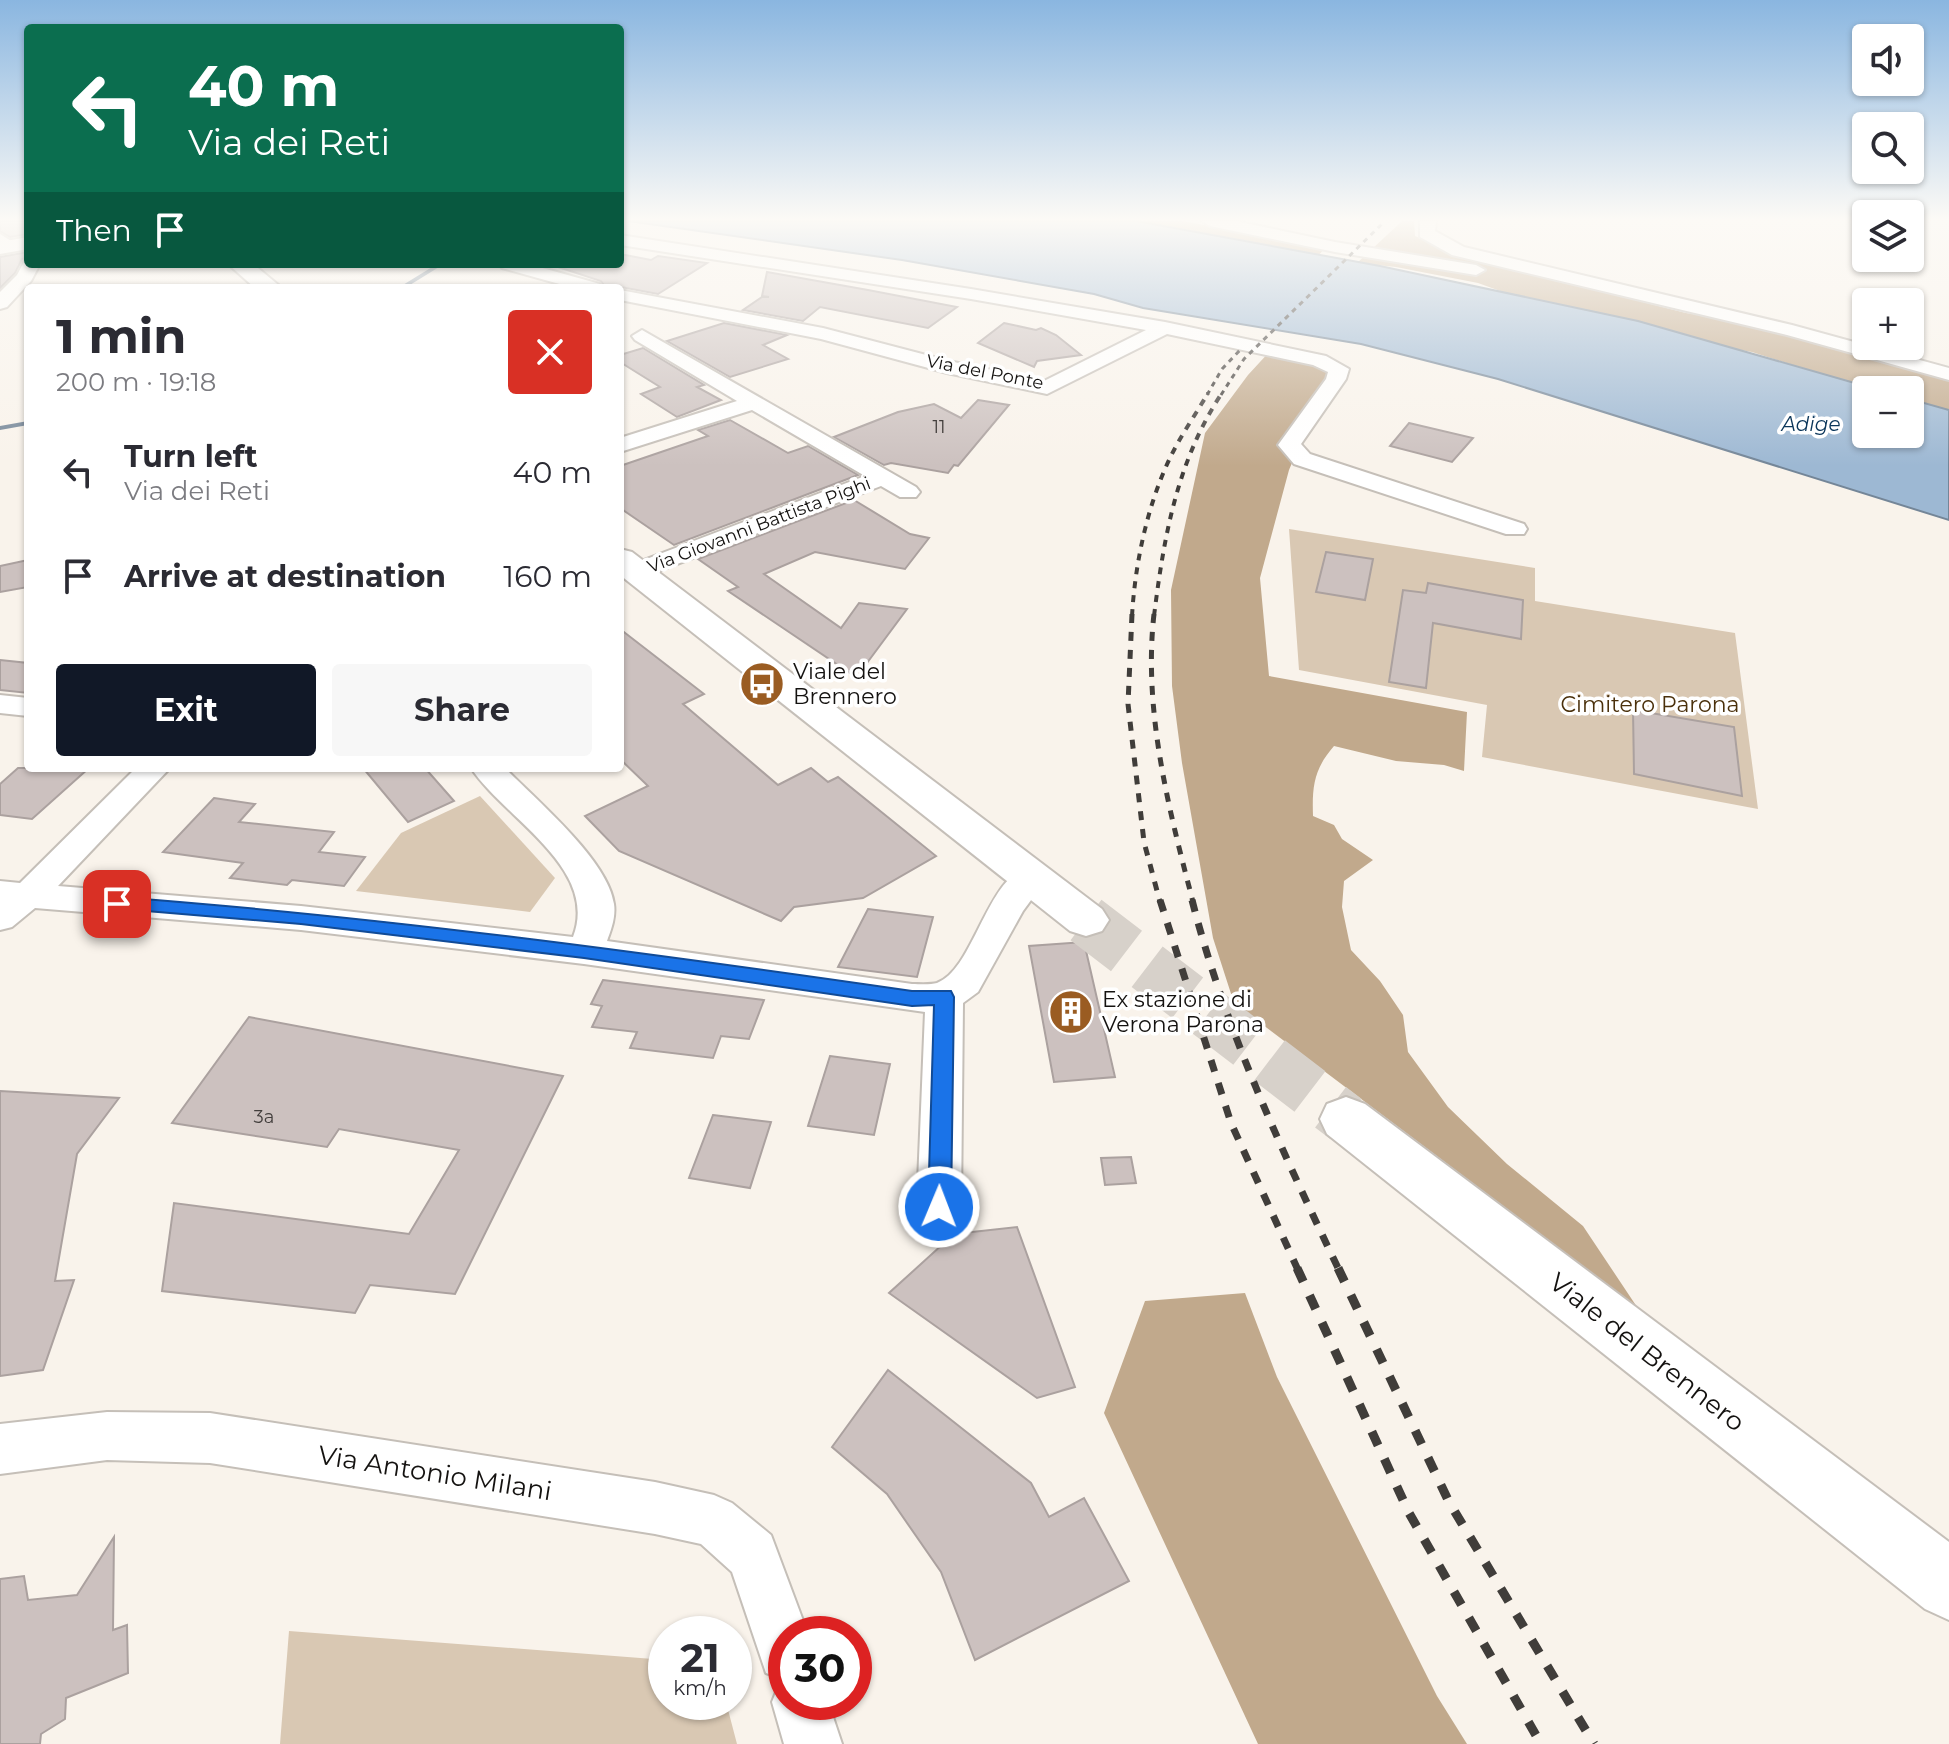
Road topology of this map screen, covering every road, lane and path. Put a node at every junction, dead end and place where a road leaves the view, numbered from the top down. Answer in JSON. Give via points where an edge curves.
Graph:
{"nodes":[{"id":1,"x":661,"y":302,"type":"edge"},
{"id":2,"x":1006,"y":302,"type":"edge"},
{"id":3,"x":1669,"y":302,"type":"edge"},
{"id":4,"x":719,"y":313,"type":"junction"},
{"id":5,"x":1165,"y":328,"type":"junction"},
{"id":6,"x":642,"y":336,"type":"junction"},
{"id":7,"x":624,"y":341,"type":"edge"},
{"id":8,"x":1949,"y":374,"type":"edge"},
{"id":9,"x":754,"y":402,"type":"junction"},
{"id":10,"x":624,"y":444,"type":"edge"},
{"id":11,"x":881,"y":478,"type":"junction"},
{"id":12,"x":908,"y":492,"type":"dead end"},
{"id":13,"x":1515,"y":529,"type":"dead end"},
{"id":14,"x":628,"y":565,"type":"edge"},
{"id":15,"x":0,"y":704,"type":"edge"},
{"id":16,"x":24,"y":707,"type":"edge"},
{"id":17,"x":150,"y":772,"type":"edge"},
{"id":18,"x":491,"y":772,"type":"edge"},
{"id":19,"x":1031,"y":877,"type":"junction"},
{"id":20,"x":9,"y":903,"type":"edge"},
{"id":21,"x":1086,"y":920,"type":"tunnel mouth"},
{"id":22,"x":584,"y":951,"type":"junction"},
{"id":23,"x":944,"y":997,"type":"junction"},
{"id":24,"x":1346,"y":1119,"type":"tunnel mouth"},
{"id":25,"x":939,"y":1207,"type":"dead end"},
{"id":26,"x":0,"y":1449,"type":"edge"},
{"id":27,"x":1949,"y":1585,"type":"edge"},
{"id":28,"x":775,"y":1616,"type":"edge"},
{"id":29,"x":806,"y":1720,"type":"edge"},
{"id":30,"x":813,"y":1744,"type":"edge"}],
"edges":[{"from":1,"to":4,"type":"street","name":"Via del Ponte"},
{"from":2,"to":5,"type":"street"},
{"from":3,"to":8,"type":"street"},
{"from":4,"to":5,"type":"street","name":"Via del Ponte","via":[[1047,388]]},
{"from":4,"to":6,"type":"street"},
{"from":5,"to":13,"type":"street","via":[[1308,357],[1339,369],[1289,445],[1302,459]]},
{"from":6,"to":7,"type":"street"},
{"from":6,"to":9,"type":"street","name":"Via Giovanni Battista Pighi"},
{"from":9,"to":10,"type":"street"},
{"from":9,"to":11,"type":"street","name":"Via Giovanni Battista Pighi"},
{"from":11,"to":12,"type":"street","name":"Via Giovanni Battista Pighi"},
{"from":11,"to":14,"type":"street","name":"Via Giovanni Battista Pighi"},
{"from":14,"to":19,"type":"main road"},
{"from":15,"to":16,"type":"street"},
{"from":17,"to":20,"type":"street"},
{"from":18,"to":22,"type":"street","via":[[585,875],[597,899],[595,929]]},
{"from":19,"to":21,"type":"main road"},
{"from":19,"to":23,"type":"street","via":[[965,982]]},
{"from":20,"to":22,"type":"street","via":[[301,918]]},
{"from":22,"to":23,"type":"street","via":[[912,998]]},
{"from":23,"to":25,"type":"street"},
{"from":24,"to":27,"type":"main road","name":"Viale del Brennero"},
{"from":26,"to":28,"type":"street","name":"Via Antonio Milani","via":[[107,1436],[210,1438],[655,1508],[714,1521],[752,1554]]},
{"from":29,"to":30,"type":"street"}]}
